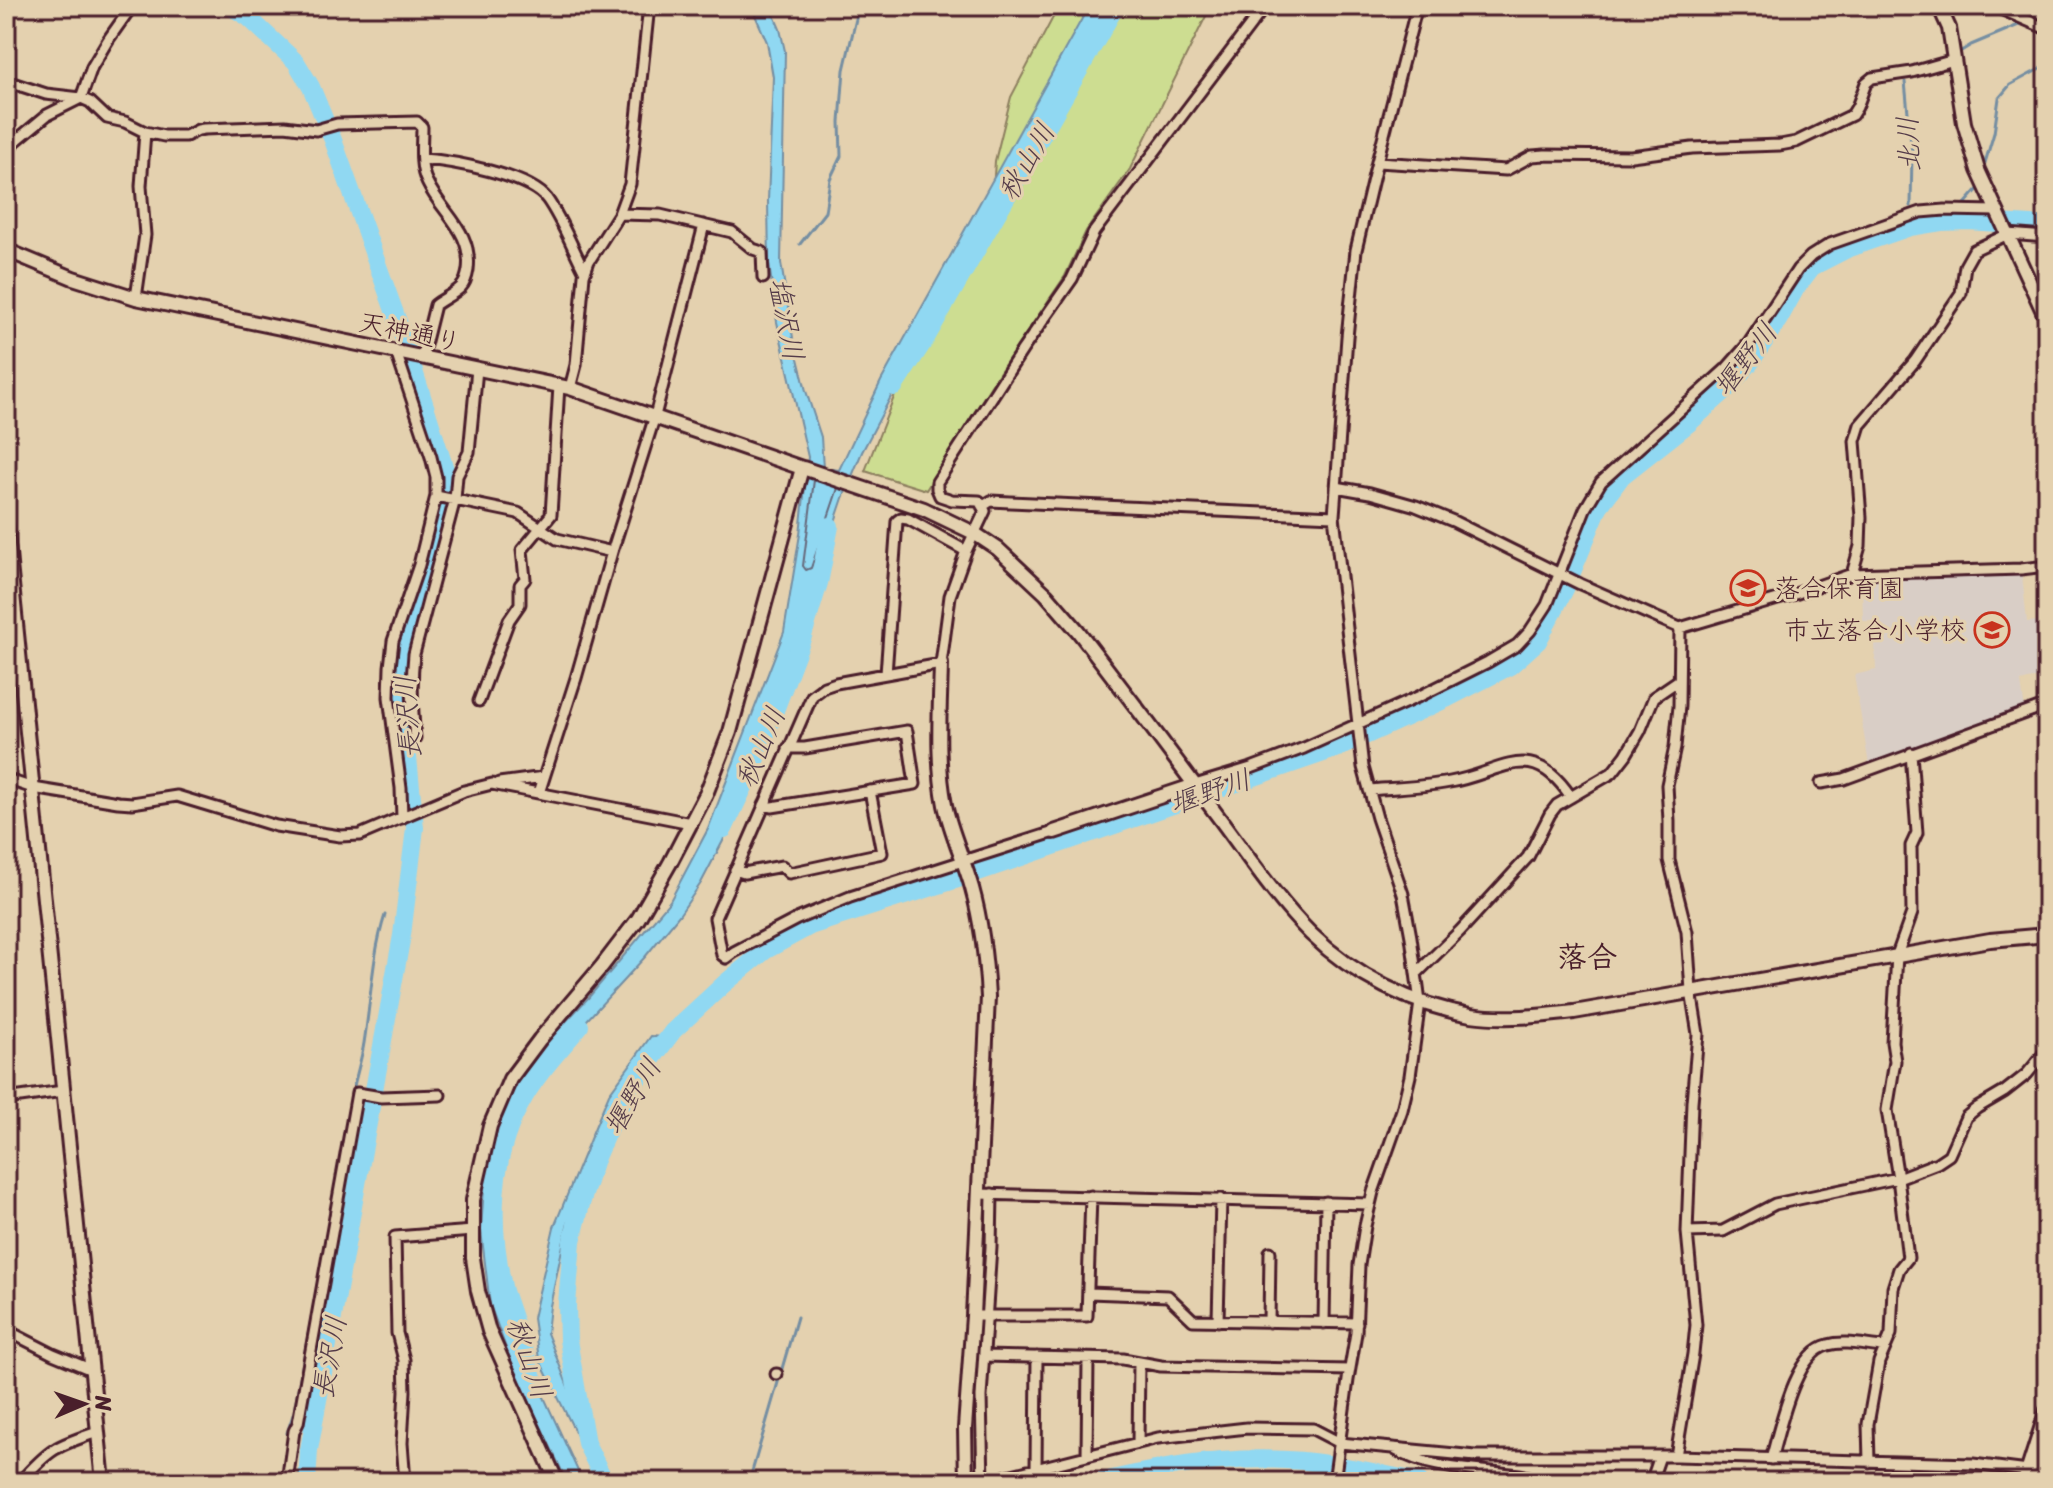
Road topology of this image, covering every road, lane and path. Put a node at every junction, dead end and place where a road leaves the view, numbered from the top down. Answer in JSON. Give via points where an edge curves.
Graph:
{"nodes":[{"id":1,"x":132,"y":6,"type":"edge"},
{"id":2,"x":649,"y":6,"type":"edge"},
{"id":3,"x":1262,"y":6,"type":"edge"},
{"id":4,"x":1417,"y":6,"type":"edge"},
{"id":5,"x":1939,"y":6,"type":"edge"},
{"id":6,"x":1994,"y":6,"type":"edge"},
{"id":7,"x":2046,"y":26,"type":"edge"},
{"id":8,"x":1954,"y":60,"type":"junction"},
{"id":9,"x":6,"y":81,"type":"edge"},
{"id":10,"x":81,"y":98,"type":"junction"},
{"id":11,"x":145,"y":132,"type":"junction"},
{"id":12,"x":6,"y":149,"type":"edge"},
{"id":13,"x":423,"y":159,"type":"junction"},
{"id":14,"x":1377,"y":162,"type":"junction"},
{"id":15,"x":1998,"y":212,"type":"junction"},
{"id":16,"x":619,"y":214,"type":"junction"},
{"id":17,"x":704,"y":225,"type":"junction"},
{"id":18,"x":2007,"y":232,"type":"junction"},
{"id":19,"x":2047,"y":237,"type":"edge"},
{"id":20,"x":6,"y":250,"type":"edge"},
{"id":21,"x":585,"y":272,"type":"junction"},
{"id":22,"x":763,"y":278,"type":"dead end"},
{"id":23,"x":136,"y":298,"type":"junction"},
{"id":24,"x":2047,"y":320,"type":"edge"},
{"id":25,"x":396,"y":352,"type":"junction"},
{"id":26,"x":420,"y":357,"type":"junction"},
{"id":27,"x":477,"y":369,"type":"junction"},
{"id":28,"x":565,"y":387,"type":"junction"},
{"id":29,"x":655,"y":416,"type":"junction"},
{"id":30,"x":803,"y":468,"type":"junction"},
{"id":31,"x":1336,"y":487,"type":"junction"},
{"id":32,"x":436,"y":496,"type":"junction"},
{"id":33,"x":454,"y":499,"type":"junction"},
{"id":34,"x":983,"y":506,"type":"junction"},
{"id":35,"x":1334,"y":516,"type":"junction"},
{"id":36,"x":6,"y":525,"type":"edge"},
{"id":37,"x":541,"y":529,"type":"junction"},
{"id":38,"x":974,"y":533,"type":"junction"},
{"id":39,"x":6,"y":535,"type":"edge"},
{"id":40,"x":966,"y":551,"type":"junction"},
{"id":41,"x":612,"y":552,"type":"junction"},
{"id":42,"x":2047,"y":566,"type":"edge"},
{"id":43,"x":1560,"y":574,"type":"junction"},
{"id":44,"x":1852,"y":574,"type":"junction"},
{"id":45,"x":1680,"y":628,"type":"junction"},
{"id":46,"x":941,"y":664,"type":"junction"},
{"id":47,"x":886,"y":674,"type":"junction"},
{"id":48,"x":1679,"y":680,"type":"junction"},
{"id":49,"x":479,"y":701,"type":"dead end"},
{"id":50,"x":2047,"y":705,"type":"edge"},
{"id":51,"x":1358,"y":726,"type":"junction"},
{"id":52,"x":415,"y":738,"type":"dead end"},
{"id":53,"x":788,"y":748,"type":"junction"},
{"id":54,"x":1911,"y":753,"type":"junction"},
{"id":55,"x":544,"y":777,"type":"junction"},
{"id":56,"x":6,"y":779,"type":"edge"},
{"id":57,"x":1821,"y":783,"type":"dead end"},
{"id":58,"x":492,"y":784,"type":"junction"},
{"id":59,"x":1196,"y":786,"type":"junction"},
{"id":60,"x":33,"y":788,"type":"junction"},
{"id":61,"x":1369,"y":790,"type":"junction"},
{"id":62,"x":870,"y":791,"type":"junction"},
{"id":63,"x":539,"y":793,"type":"junction"},
{"id":64,"x":1571,"y":797,"type":"junction"},
{"id":65,"x":764,"y":805,"type":"junction"},
{"id":66,"x":403,"y":818,"type":"junction"},
{"id":67,"x":691,"y":823,"type":"junction"},
{"id":68,"x":1054,"y":832,"type":"joint"},
{"id":69,"x":963,"y":862,"type":"junction"},
{"id":70,"x":735,"y":870,"type":"junction"},
{"id":71,"x":2047,"y":935,"type":"edge"},
{"id":72,"x":1897,"y":955,"type":"junction"},
{"id":73,"x":1417,"y":973,"type":"junction"},
{"id":74,"x":1691,"y":991,"type":"junction"},
{"id":75,"x":1420,"y":1002,"type":"junction"},
{"id":76,"x":2047,"y":1050,"type":"edge"},
{"id":77,"x":63,"y":1091,"type":"junction"},
{"id":78,"x":440,"y":1095,"type":"dead end"},
{"id":79,"x":6,"y":1099,"type":"edge"},
{"id":80,"x":1898,"y":1178,"type":"junction"},
{"id":81,"x":985,"y":1194,"type":"junction"},
{"id":82,"x":1091,"y":1196,"type":"junction"},
{"id":83,"x":1221,"y":1199,"type":"junction"},
{"id":84,"x":1326,"y":1202,"type":"junction"},
{"id":85,"x":1370,"y":1204,"type":"junction"},
{"id":86,"x":473,"y":1231,"type":"junction"},
{"id":87,"x":1687,"y":1232,"type":"junction"},
{"id":88,"x":1270,"y":1252,"type":"dead end"},
{"id":89,"x":1089,"y":1293,"type":"junction"},
{"id":90,"x":973,"y":1316,"type":"junction"},
{"id":91,"x":987,"y":1316,"type":"junction"},
{"id":92,"x":1218,"y":1321,"type":"junction"},
{"id":93,"x":1269,"y":1322,"type":"junction"},
{"id":94,"x":1324,"y":1323,"type":"junction"},
{"id":95,"x":1357,"y":1323,"type":"junction"},
{"id":96,"x":6,"y":1330,"type":"edge"},
{"id":97,"x":1885,"y":1347,"type":"junction"},
{"id":98,"x":984,"y":1356,"type":"junction"},
{"id":99,"x":1037,"y":1357,"type":"junction"},
{"id":100,"x":1088,"y":1359,"type":"junction"},
{"id":101,"x":1139,"y":1362,"type":"junction"},
{"id":102,"x":92,"y":1370,"type":"junction"},
{"id":103,"x":1349,"y":1370,"type":"junction"},
{"id":104,"x":2047,"y":1410,"type":"edge"},
{"id":105,"x":98,"y":1432,"type":"junction"},
{"id":106,"x":1138,"y":1443,"type":"junction"},
{"id":107,"x":1340,"y":1443,"type":"junction"},
{"id":108,"x":1391,"y":1447,"type":"junction"},
{"id":109,"x":1087,"y":1456,"type":"junction"},
{"id":110,"x":1660,"y":1456,"type":"junction"},
{"id":111,"x":1676,"y":1456,"type":"junction"},
{"id":112,"x":1771,"y":1459,"type":"junction"},
{"id":113,"x":1869,"y":1462,"type":"junction"},
{"id":114,"x":2047,"y":1465,"type":"edge"},
{"id":115,"x":1036,"y":1469,"type":"junction"},
{"id":116,"x":2028,"y":1473,"type":"edge"},
{"id":117,"x":2047,"y":1478,"type":"edge"},
{"id":118,"x":20,"y":1482,"type":"edge"},
{"id":119,"x":104,"y":1482,"type":"edge"},
{"id":120,"x":287,"y":1482,"type":"edge"},
{"id":121,"x":405,"y":1482,"type":"edge"},
{"id":122,"x":557,"y":1482,"type":"edge"},
{"id":123,"x":966,"y":1482,"type":"edge"},
{"id":124,"x":984,"y":1482,"type":"edge"},
{"id":125,"x":1334,"y":1482,"type":"edge"},
{"id":126,"x":1551,"y":1482,"type":"edge"},
{"id":127,"x":1651,"y":1482,"type":"edge"}],
"edges":[{"from":1,"to":10,"type":"street","via":[[92,67]]},
{"from":2,"to":16,"type":"street","via":[[630,184]]},
{"from":3,"to":34,"type":"street","via":[[1094,232],[1072,279],[937,482],[940,496]]},
{"from":4,"to":14,"type":"street"},
{"from":5,"to":8,"type":"street"},
{"from":6,"to":7,"type":"street"},
{"from":8,"to":14,"type":"street","via":[[1872,78],[1852,115],[1780,145],[1631,156],[1532,156],[1506,170]]},
{"from":8,"to":15,"type":"street","via":[[1964,123]]},
{"from":9,"to":10,"type":"street"},
{"from":10,"to":11,"type":"street","via":[[107,118]]},
{"from":10,"to":12,"type":"street","via":[[47,115]]},
{"from":11,"to":13,"type":"street","via":[[186,136],[204,129],[316,130],[337,124],[417,122],[422,127]]},
{"from":11,"to":23,"type":"street","via":[[145,235]]},
{"from":13,"to":21,"type":"street","via":[[534,187],[547,199]]},
{"from":13,"to":26,"type":"street","via":[[425,181],[461,233],[469,257],[462,286],[435,305]]},
{"from":14,"to":31,"type":"street","via":[[1356,250]]},
{"from":15,"to":18,"type":"street"},
{"from":15,"to":43,"type":"street","via":[[1921,212],[1830,244],[1811,256],[1727,368],[1601,482]]},
{"from":16,"to":17,"type":"street","via":[[660,215]]},
{"from":16,"to":21,"type":"street"},
{"from":17,"to":22,"type":"street","via":[[732,232],[762,252]]},
{"from":17,"to":29,"type":"street"},
{"from":18,"to":19,"type":"street"},
{"from":18,"to":24,"type":"street"},
{"from":18,"to":44,"type":"street","via":[[1974,250],[1961,293],[1915,361],[1860,425],[1855,441],[1860,546]]},
{"from":20,"to":23,"type":"street","name":"天神通り"},
{"from":21,"to":28,"type":"street","via":[[576,365]]},
{"from":23,"to":25,"type":"street","name":"天神通り"},
{"from":25,"to":26,"type":"street","name":"天神通り"},
{"from":25,"to":32,"type":"street","via":[[431,457]]},
{"from":26,"to":27,"type":"street","name":"天神通り"},
{"from":27,"to":28,"type":"street","name":"天神通り"},
{"from":27,"to":33,"type":"street","via":[[469,452],[457,476]]},
{"from":28,"to":29,"type":"street","name":"天神通り"},
{"from":28,"to":37,"type":"street","via":[[551,515]]},
{"from":29,"to":30,"type":"street","name":"天神通り"},
{"from":29,"to":41,"type":"street"},
{"from":30,"to":38,"type":"street","name":"天神通り","via":[[924,509]]},
{"from":30,"to":67,"type":"street","via":[[730,732]]},
{"from":31,"to":35,"type":"street"},
{"from":31,"to":43,"type":"street","via":[[1428,511]]},
{"from":32,"to":33,"type":"street"},
{"from":32,"to":66,"type":"street","via":[[390,667]]},
{"from":33,"to":37,"type":"street","via":[[518,513]]},
{"from":33,"to":52,"type":"street","via":[[414,654]]},
{"from":34,"to":35,"type":"street","via":[[991,501]]},
{"from":34,"to":38,"type":"street"},
{"from":35,"to":51,"type":"street"},
{"from":36,"to":39,"type":"street"},
{"from":37,"to":41,"type":"street","via":[[557,539]]},
{"from":37,"to":49,"type":"street","via":[[522,550],[525,579],[520,604]]},
{"from":38,"to":40,"type":"street"},
{"from":38,"to":59,"type":"street","name":"天神通り","via":[[1046,594]]},
{"from":39,"to":60,"type":"street"},
{"from":40,"to":46,"type":"street","via":[[950,596]]},
{"from":40,"to":47,"type":"street","via":[[908,519],[897,521]]},
{"from":41,"to":55,"type":"street"},
{"from":42,"to":44,"type":"street"},
{"from":43,"to":45,"type":"street"},
{"from":43,"to":51,"type":"street","via":[[1547,605],[1517,645]]},
{"from":44,"to":45,"type":"street"},
{"from":45,"to":48,"type":"street"},
{"from":46,"to":47,"type":"street"},
{"from":46,"to":69,"type":"street","via":[[941,784]]},
{"from":47,"to":53,"type":"street","via":[[824,687],[812,696]]},
{"from":48,"to":64,"type":"street","via":[[1654,697],[1640,731],[1612,773]]},
{"from":48,"to":74,"type":"street","via":[[1667,785],[1669,860],[1687,932]]},
{"from":50,"to":54,"type":"street"},
{"from":51,"to":59,"type":"street"},
{"from":51,"to":61,"type":"street"},
{"from":53,"to":62,"type":"street","via":[[907,731],[915,784]]},
{"from":53,"to":65,"type":"street"},
{"from":54,"to":57,"type":"street"},
{"from":54,"to":72,"type":"street","via":[[1917,833],[1911,846],[1912,913]]},
{"from":55,"to":58,"type":"street"},
{"from":55,"to":63,"type":"street"},
{"from":56,"to":60,"type":"street"},
{"from":58,"to":63,"type":"street"},
{"from":58,"to":66,"type":"street"},
{"from":59,"to":68,"type":"street"},
{"from":59,"to":75,"type":"street","name":"天神通り","via":[[1313,936],[1354,969]]},
{"from":60,"to":66,"type":"street","via":[[132,803],[177,796],[276,826],[340,836],[360,835]]},
{"from":60,"to":77,"type":"street"},
{"from":61,"to":64,"type":"street","via":[[1451,782],[1518,762],[1551,772]]},
{"from":61,"to":73,"type":"street","via":[[1403,894]]},
{"from":62,"to":65,"type":"street"},
{"from":62,"to":70,"type":"street","via":[[882,853],[789,873],[782,866]]},
{"from":63,"to":67,"type":"street"},
{"from":64,"to":73,"type":"street","via":[[1550,814],[1528,857],[1501,888]]},
{"from":65,"to":70,"type":"street"},
{"from":67,"to":86,"type":"street","via":[[638,919],[510,1079],[490,1126],[473,1200]]},
{"from":68,"to":69,"type":"street"},
{"from":69,"to":70,"type":"street","via":[[850,897],[726,958],[715,918]]},
{"from":69,"to":81,"type":"street","via":[[985,946]]},
{"from":71,"to":72,"type":"street","name":"天神通り"},
{"from":72,"to":74,"type":"street","name":"天神通り"},
{"from":72,"to":80,"type":"street","via":[[1895,1061],[1887,1110]]},
{"from":73,"to":75,"type":"street"},
{"from":74,"to":75,"type":"street","name":"天神通り","via":[[1528,1017],[1472,1015]]},
{"from":74,"to":87,"type":"street","via":[[1697,1045]]},
{"from":75,"to":85,"type":"street","via":[[1402,1110]]},
{"from":76,"to":80,"type":"street","via":[[2027,1074],[1966,1117],[1949,1155]]},
{"from":77,"to":79,"type":"street"},
{"from":77,"to":102,"type":"street"},
{"from":78,"to":120,"type":"street","via":[[357,1093]]},
{"from":80,"to":87,"type":"street","via":[[1775,1204],[1723,1231]]},
{"from":80,"to":97,"type":"street","via":[[1908,1258],[1893,1288],[1891,1334]]},
{"from":81,"to":82,"type":"street"},
{"from":81,"to":90,"type":"street"},
{"from":81,"to":91,"type":"street"},
{"from":82,"to":83,"type":"street"},
{"from":82,"to":89,"type":"street"},
{"from":83,"to":84,"type":"street"},
{"from":83,"to":92,"type":"street"},
{"from":84,"to":85,"type":"street"},
{"from":84,"to":94,"type":"street"},
{"from":85,"to":95,"type":"street","via":[[1359,1265]]},
{"from":86,"to":121,"type":"street","via":[[395,1237]]},
{"from":86,"to":122,"type":"street","via":[[478,1291],[489,1331]]},
{"from":87,"to":111,"type":"street","via":[[1696,1325]]},
{"from":88,"to":93,"type":"street"},
{"from":89,"to":91,"type":"street","via":[[1087,1316]]},
{"from":89,"to":92,"type":"street","via":[[1168,1296],[1193,1320]]},
{"from":90,"to":91,"type":"street"},
{"from":90,"to":123,"type":"street"},
{"from":91,"to":98,"type":"street"},
{"from":92,"to":93,"type":"street"},
{"from":93,"to":94,"type":"street"},
{"from":94,"to":95,"type":"street"},
{"from":95,"to":103,"type":"street"},
{"from":96,"to":102,"type":"street"},
{"from":97,"to":112,"type":"street","via":[[1839,1344],[1817,1351],[1801,1367]]},
{"from":97,"to":113,"type":"street","via":[[1868,1424]]},
{"from":98,"to":99,"type":"street"},
{"from":98,"to":124,"type":"street"},
{"from":99,"to":100,"type":"street"},
{"from":99,"to":115,"type":"street"},
{"from":100,"to":101,"type":"street"},
{"from":100,"to":109,"type":"street"},
{"from":101,"to":103,"type":"street"},
{"from":101,"to":106,"type":"street"},
{"from":102,"to":105,"type":"street"},
{"from":103,"to":107,"type":"street"},
{"from":104,"to":116,"type":"street"},
{"from":105,"to":118,"type":"street","via":[[51,1449]]},
{"from":105,"to":119,"type":"street"},
{"from":106,"to":107,"type":"street","via":[[1247,1428],[1313,1429]]},
{"from":106,"to":109,"type":"street"},
{"from":107,"to":108,"type":"street"},
{"from":107,"to":125,"type":"street"},
{"from":108,"to":110,"type":"street","via":[[1476,1456]]},
{"from":108,"to":126,"type":"street","via":[[1410,1458],[1469,1471]]},
{"from":109,"to":115,"type":"street"},
{"from":110,"to":111,"type":"street"},
{"from":110,"to":127,"type":"street"},
{"from":111,"to":112,"type":"street"},
{"from":112,"to":113,"type":"street"},
{"from":113,"to":116,"type":"street","via":[[1973,1464]]},
{"from":114,"to":116,"type":"street"},
{"from":115,"to":124,"type":"street"},
{"from":116,"to":117,"type":"street"}]}
